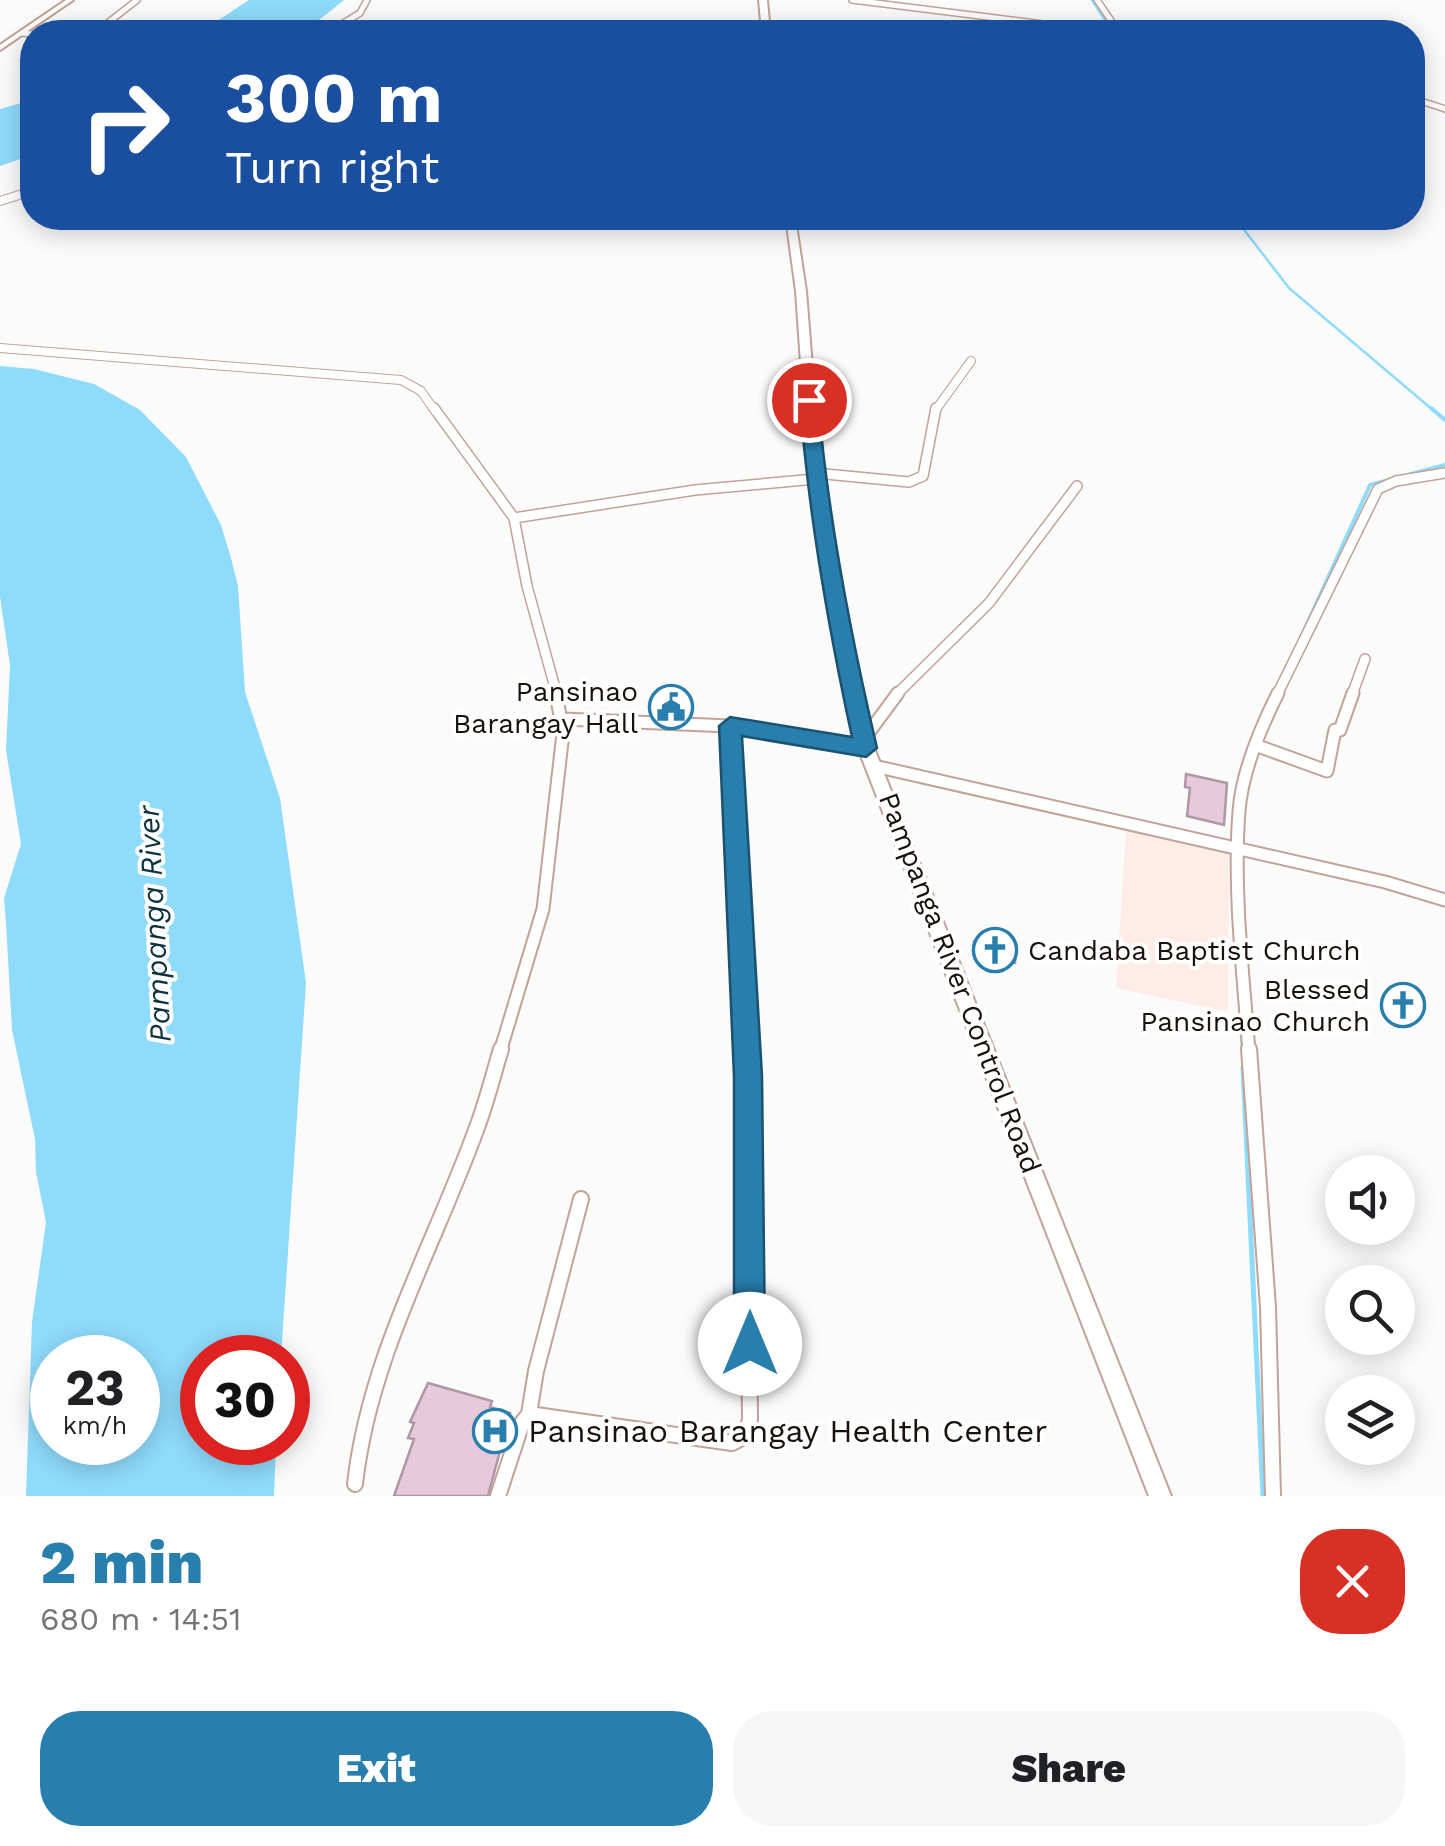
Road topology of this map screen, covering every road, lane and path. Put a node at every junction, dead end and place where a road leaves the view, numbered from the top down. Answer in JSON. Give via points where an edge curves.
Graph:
{"nodes":[{"id":1,"x":70,"y":0,"type":"edge"},
{"id":2,"x":137,"y":0,"type":"edge"},
{"id":3,"x":368,"y":0,"type":"edge"},
{"id":4,"x":852,"y":0,"type":"edge"},
{"id":5,"x":925,"y":0,"type":"edge"},
{"id":6,"x":922,"y":8,"type":"junction"},
{"id":7,"x":41,"y":20,"type":"edge"},
{"id":8,"x":111,"y":20,"type":"edge"},
{"id":9,"x":349,"y":20,"type":"edge"},
{"id":10,"x":1014,"y":20,"type":"edge"},
{"id":11,"x":792,"y":230,"type":"edge"},
{"id":12,"x":0,"y":348,"type":"edge"},
{"id":13,"x":970,"y":361,"type":"dead end"},
{"id":14,"x":1445,"y":473,"type":"edge"},
{"id":15,"x":815,"y":476,"type":"junction"},
{"id":16,"x":1077,"y":486,"type":"dead end"},
{"id":17,"x":514,"y":518,"type":"junction"},
{"id":18,"x":1365,"y":659,"type":"dead end"},
{"id":19,"x":563,"y":719,"type":"junction"},
{"id":20,"x":730,"y":726,"type":"junction"},
{"id":21,"x":865,"y":744,"type":"junction"},
{"id":22,"x":1255,"y":745,"type":"junction"},
{"id":23,"x":874,"y":766,"type":"junction"},
{"id":24,"x":1238,"y":848,"type":"junction"},
{"id":25,"x":1445,"y":900,"type":"edge"},
{"id":26,"x":581,"y":1199,"type":"dead end"},
{"id":27,"x":529,"y":1414,"type":"junction"},
{"id":28,"x":355,"y":1484,"type":"dead end"},
{"id":29,"x":498,"y":1496,"type":"edge"},
{"id":30,"x":1160,"y":1496,"type":"edge"},
{"id":31,"x":1273,"y":1496,"type":"edge"}],
"edges":[{"from":1,"to":7,"type":"street"},
{"from":2,"to":8,"type":"street"},
{"from":3,"to":9,"type":"street"},
{"from":4,"to":6,"type":"street"},
{"from":5,"to":6,"type":"street"},
{"from":6,"to":10,"type":"street"},
{"from":11,"to":15,"type":"main road","name":"Pampanga River Control Road"},
{"from":12,"to":17,"type":"street","via":[[400,380],[421,391]]},
{"from":13,"to":15,"type":"street","via":[[936,408],[923,476],[909,482]]},
{"from":14,"to":22,"type":"street","via":[[1378,488]]},
{"from":15,"to":17,"type":"street"},
{"from":15,"to":21,"type":"main road","name":"Pampanga River Control Road","via":[[846,670]]},
{"from":16,"to":21,"type":"street","via":[[989,603],[886,705]]},
{"from":17,"to":19,"type":"street"},
{"from":18,"to":22,"type":"street","via":[[1335,730],[1327,771]]},
{"from":19,"to":20,"type":"street"},
{"from":19,"to":28,"type":"street","via":[[543,910],[477,1128],[374,1381]]},
{"from":20,"to":21,"type":"street"},
{"from":20,"to":27,"type":"street","via":[[748,1076],[750,1420],[745,1436],[732,1443]]},
{"from":21,"to":23,"type":"main road","name":"Pampanga River Control Road"},
{"from":22,"to":24,"type":"street","via":[[1239,808]]},
{"from":23,"to":24,"type":"street"},
{"from":23,"to":30,"type":"main road","name":"Pampanga River Control Road"},
{"from":24,"to":25,"type":"street"},
{"from":24,"to":31,"type":"street","via":[[1268,1307]]},
{"from":26,"to":27,"type":"street"},
{"from":27,"to":29,"type":"street"}]}
